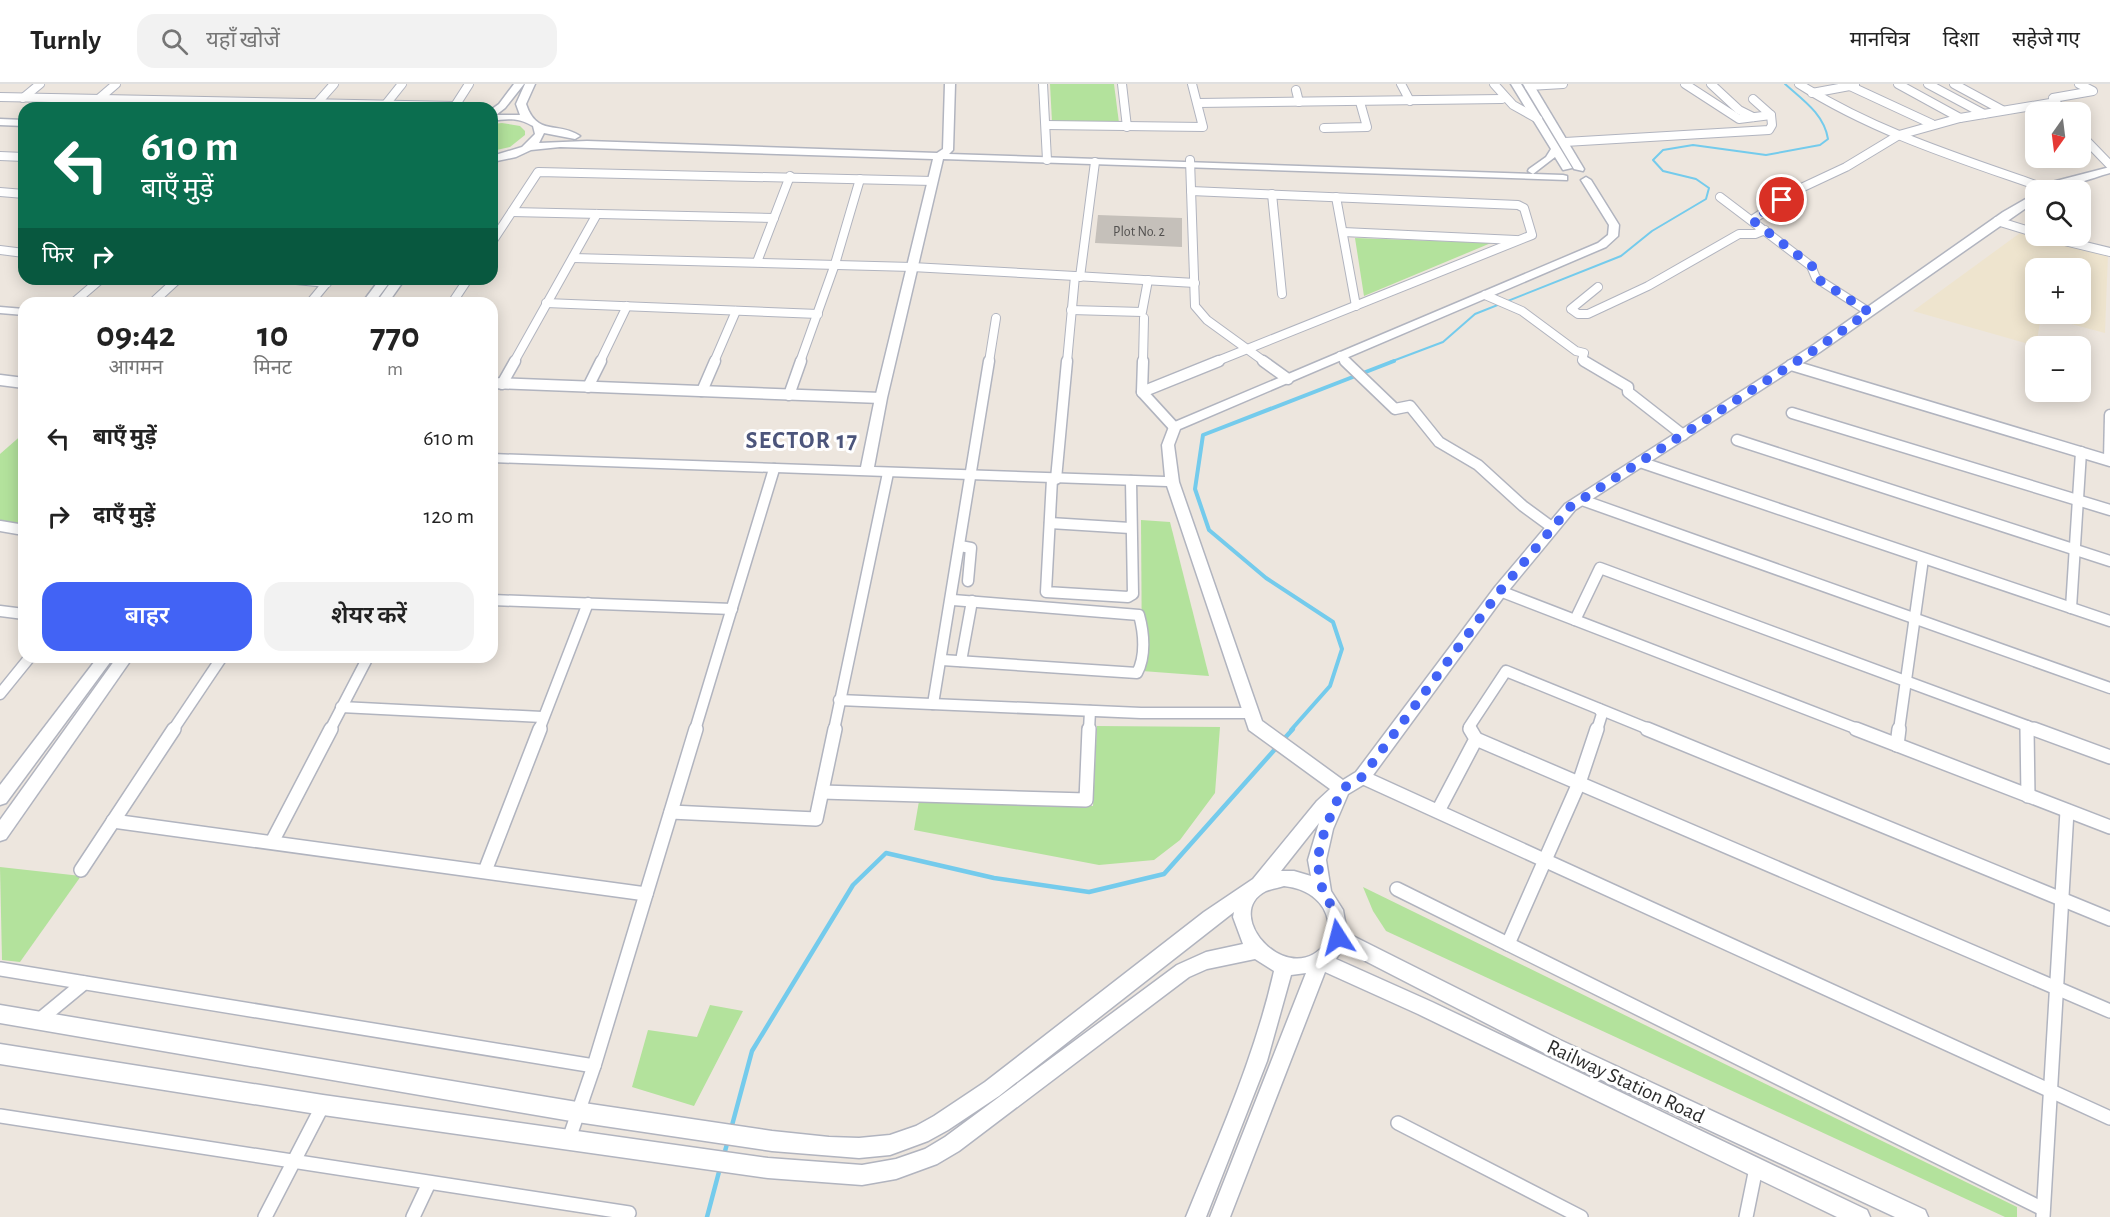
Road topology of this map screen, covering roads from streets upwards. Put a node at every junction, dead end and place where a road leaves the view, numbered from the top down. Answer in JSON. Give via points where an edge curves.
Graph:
{"nodes":[{"id":1,"x":40,"y":84,"type":"edge"},
{"id":2,"x":116,"y":84,"type":"edge"},
{"id":3,"x":334,"y":84,"type":"edge"},
{"id":4,"x":402,"y":84,"type":"edge"},
{"id":5,"x":469,"y":84,"type":"edge"},
{"id":6,"x":519,"y":84,"type":"edge"},
{"id":7,"x":530,"y":84,"type":"edge"},
{"id":8,"x":950,"y":84,"type":"edge"},
{"id":9,"x":1043,"y":84,"type":"edge"},
{"id":10,"x":1122,"y":84,"type":"edge"},
{"id":11,"x":1192,"y":84,"type":"edge"},
{"id":12,"x":1401,"y":84,"type":"edge"},
{"id":13,"x":1494,"y":84,"type":"edge"},
{"id":14,"x":1516,"y":84,"type":"edge"},
{"id":15,"x":1563,"y":84,"type":"edge"},
{"id":16,"x":1685,"y":84,"type":"edge"},
{"id":17,"x":1711,"y":84,"type":"edge"},
{"id":18,"x":1799,"y":84,"type":"edge"},
{"id":19,"x":1861,"y":84,"type":"edge"},
{"id":20,"x":1898,"y":84,"type":"edge"},
{"id":21,"x":1928,"y":84,"type":"edge"},
{"id":22,"x":1954,"y":84,"type":"edge"},
{"id":23,"x":2079,"y":84,"type":"edge"},
{"id":24,"x":1528,"y":85,"type":"edge"},
{"id":25,"x":1850,"y":86,"type":"junction"},
{"id":26,"x":1296,"y":90,"type":"dead end"},
{"id":27,"x":1812,"y":93,"type":"junction"},
{"id":28,"x":0,"y":97,"type":"edge"},
{"id":29,"x":23,"y":98,"type":"junction"},
{"id":30,"x":100,"y":98,"type":"junction"},
{"id":31,"x":1502,"y":99,"type":"junction"},
{"id":32,"x":1753,"y":99,"type":"dead end"},
{"id":33,"x":1454,"y":100,"type":"junction"},
{"id":34,"x":1410,"y":101,"type":"junction"},
{"id":35,"x":95,"y":102,"type":"edge"},
{"id":36,"x":318,"y":102,"type":"joint"},
{"id":37,"x":388,"y":102,"type":"edge"},
{"id":38,"x":458,"y":102,"type":"edge"},
{"id":39,"x":1299,"y":102,"type":"junction"},
{"id":40,"x":1360,"y":102,"type":"junction"},
{"id":41,"x":1371,"y":102,"type":"junction"},
{"id":42,"x":2056,"y":102,"type":"edge"},
{"id":43,"x":1198,"y":103,"type":"junction"},
{"id":44,"x":2025,"y":107,"type":"edge"},
{"id":45,"x":498,"y":110,"type":"edge"},
{"id":46,"x":2002,"y":110,"type":"junction"},
{"id":47,"x":1984,"y":114,"type":"junction"},
{"id":48,"x":1771,"y":115,"type":"junction"},
{"id":49,"x":498,"y":116,"type":"edge"},
{"id":50,"x":1754,"y":117,"type":"junction"},
{"id":51,"x":1960,"y":118,"type":"junction"},
{"id":52,"x":526,"y":119,"type":"junction"},
{"id":53,"x":1538,"y":119,"type":"junction"},
{"id":54,"x":0,"y":122,"type":"edge"},
{"id":55,"x":18,"y":123,"type":"edge"},
{"id":56,"x":1932,"y":124,"type":"junction"},
{"id":57,"x":1046,"y":125,"type":"junction"},
{"id":58,"x":1127,"y":127,"type":"junction"},
{"id":59,"x":0,"y":128,"type":"edge"},
{"id":60,"x":18,"y":128,"type":"edge"},
{"id":61,"x":1324,"y":128,"type":"dead end"},
{"id":62,"x":540,"y":129,"type":"junction"},
{"id":63,"x":1899,"y":135,"type":"junction"},
{"id":64,"x":1560,"y":145,"type":"junction"},
{"id":65,"x":2091,"y":146,"type":"edge"},
{"id":66,"x":528,"y":147,"type":"junction"},
{"id":67,"x":943,"y":153,"type":"junction"},
{"id":68,"x":0,"y":156,"type":"edge"},
{"id":69,"x":18,"y":157,"type":"edge"},
{"id":70,"x":1047,"y":157,"type":"junction"},
{"id":71,"x":498,"y":158,"type":"edge"},
{"id":72,"x":1095,"y":162,"type":"junction"},
{"id":73,"x":1190,"y":162,"type":"junction"},
{"id":74,"x":2110,"y":168,"type":"edge"},
{"id":75,"x":1533,"y":171,"type":"junction"},
{"id":76,"x":1563,"y":173,"type":"junction"},
{"id":77,"x":1582,"y":174,"type":"junction"},
{"id":78,"x":790,"y":176,"type":"junction"},
{"id":79,"x":860,"y":179,"type":"junction"},
{"id":80,"x":2069,"y":180,"type":"edge"},
{"id":81,"x":933,"y":181,"type":"junction"},
{"id":82,"x":2025,"y":185,"type":"edge"},
{"id":83,"x":1191,"y":191,"type":"junction"},
{"id":84,"x":0,"y":192,"type":"edge"},
{"id":85,"x":18,"y":194,"type":"edge"},
{"id":86,"x":1272,"y":194,"type":"junction"},
{"id":87,"x":1336,"y":197,"type":"junction"},
{"id":88,"x":1720,"y":197,"type":"dead end"},
{"id":89,"x":2025,"y":203,"type":"edge"},
{"id":90,"x":512,"y":212,"type":"junction"},
{"id":91,"x":597,"y":214,"type":"junction"},
{"id":92,"x":774,"y":218,"type":"junction"},
{"id":93,"x":1752,"y":220,"type":"junction"},
{"id":94,"x":1997,"y":221,"type":"junction"},
{"id":95,"x":2025,"y":230,"type":"edge"},
{"id":96,"x":1766,"y":231,"type":"junction"},
{"id":97,"x":1343,"y":232,"type":"junction"},
{"id":98,"x":498,"y":233,"type":"edge"},
{"id":99,"x":1519,"y":240,"type":"junction"},
{"id":100,"x":2085,"y":246,"type":"edge"},
{"id":101,"x":0,"y":250,"type":"edge"},
{"id":102,"x":18,"y":252,"type":"edge"},
{"id":103,"x":2110,"y":252,"type":"edge"},
{"id":104,"x":573,"y":258,"type":"junction"},
{"id":105,"x":757,"y":262,"type":"junction"},
{"id":106,"x":835,"y":264,"type":"junction"},
{"id":107,"x":912,"y":267,"type":"junction"},
{"id":108,"x":1078,"y":277,"type":"junction"},
{"id":109,"x":1148,"y":280,"type":"junction"},
{"id":110,"x":1195,"y":283,"type":"junction"},
{"id":111,"x":94,"y":285,"type":"edge"},
{"id":112,"x":172,"y":285,"type":"edge"},
{"id":113,"x":325,"y":285,"type":"edge"},
{"id":114,"x":1598,"y":287,"type":"dead end"},
{"id":115,"x":1282,"y":294,"type":"dead end"},
{"id":116,"x":1485,"y":295,"type":"junction"},
{"id":117,"x":80,"y":297,"type":"edge"},
{"id":118,"x":158,"y":297,"type":"edge"},
{"id":119,"x":315,"y":297,"type":"edge"},
{"id":120,"x":546,"y":303,"type":"junction"},
{"id":121,"x":627,"y":306,"type":"junction"},
{"id":122,"x":1356,"y":306,"type":"junction"},
{"id":123,"x":0,"y":310,"type":"edge"},
{"id":124,"x":1071,"y":310,"type":"junction"},
{"id":125,"x":736,"y":311,"type":"junction"},
{"id":126,"x":18,"y":312,"type":"edge"},
{"id":127,"x":1869,"y":312,"type":"junction"},
{"id":128,"x":818,"y":314,"type":"junction"},
{"id":129,"x":996,"y":318,"type":"dead end"},
{"id":130,"x":1144,"y":318,"type":"dead end"},
{"id":131,"x":1248,"y":350,"type":"junction"},
{"id":132,"x":1340,"y":356,"type":"junction"},
{"id":133,"x":1791,"y":365,"type":"junction"},
{"id":134,"x":1288,"y":379,"type":"junction"},
{"id":135,"x":0,"y":380,"type":"edge"},
{"id":136,"x":18,"y":382,"type":"edge"},
{"id":137,"x":498,"y":384,"type":"edge"},
{"id":138,"x":502,"y":384,"type":"junction"},
{"id":139,"x":588,"y":387,"type":"junction"},
{"id":140,"x":702,"y":391,"type":"junction"},
{"id":141,"x":1142,"y":392,"type":"junction"},
{"id":142,"x":789,"y":394,"type":"junction"},
{"id":143,"x":881,"y":398,"type":"junction"},
{"id":144,"x":1792,"y":413,"type":"dead end"},
{"id":145,"x":2110,"y":415,"type":"edge"},
{"id":146,"x":1174,"y":427,"type":"junction"},
{"id":147,"x":1683,"y":435,"type":"junction"},
{"id":148,"x":1737,"y":440,"type":"dead end"},
{"id":149,"x":2081,"y":452,"type":"junction"},
{"id":150,"x":498,"y":458,"type":"edge"},
{"id":151,"x":2109,"y":461,"type":"edge"},
{"id":152,"x":1640,"y":462,"type":"junction"},
{"id":153,"x":774,"y":469,"type":"junction"},
{"id":154,"x":866,"y":472,"type":"junction"},
{"id":155,"x":888,"y":473,"type":"junction"},
{"id":156,"x":969,"y":476,"type":"junction"},
{"id":157,"x":1054,"y":479,"type":"junction"},
{"id":158,"x":1131,"y":481,"type":"junction"},
{"id":159,"x":1172,"y":482,"type":"junction"},
{"id":160,"x":1581,"y":500,"type":"junction"},
{"id":161,"x":2078,"y":500,"type":"junction"},
{"id":162,"x":2110,"y":510,"type":"edge"},
{"id":163,"x":1050,"y":523,"type":"junction"},
{"id":164,"x":0,"y":526,"type":"edge"},
{"id":165,"x":18,"y":528,"type":"edge"},
{"id":166,"x":1130,"y":528,"type":"junction"},
{"id":167,"x":1553,"y":528,"type":"junction"},
{"id":168,"x":960,"y":546,"type":"junction"},
{"id":169,"x":2076,"y":550,"type":"junction"},
{"id":170,"x":1923,"y":559,"type":"junction"},
{"id":171,"x":2110,"y":561,"type":"edge"},
{"id":172,"x":968,"y":581,"type":"dead end"},
{"id":173,"x":1500,"y":591,"type":"junction"},
{"id":174,"x":498,"y":600,"type":"edge"},
{"id":175,"x":953,"y":600,"type":"junction"},
{"id":176,"x":972,"y":601,"type":"junction"},
{"id":177,"x":588,"y":603,"type":"junction"},
{"id":178,"x":2071,"y":608,"type":"junction"},
{"id":179,"x":732,"y":609,"type":"junction"},
{"id":180,"x":0,"y":611,"type":"edge"},
{"id":181,"x":18,"y":613,"type":"edge"},
{"id":182,"x":1914,"y":619,"type":"junction"},
{"id":183,"x":1575,"y":620,"type":"junction"},
{"id":184,"x":2110,"y":621,"type":"edge"},
{"id":185,"x":942,"y":660,"type":"junction"},
{"id":186,"x":961,"y":661,"type":"junction"},
{"id":187,"x":25,"y":663,"type":"edge"},
{"id":188,"x":101,"y":663,"type":"edge"},
{"id":189,"x":121,"y":663,"type":"edge"},
{"id":190,"x":218,"y":663,"type":"edge"},
{"id":191,"x":365,"y":663,"type":"edge"},
{"id":192,"x":1906,"y":682,"type":"junction"},
{"id":193,"x":2110,"y":688,"type":"edge"},
{"id":194,"x":0,"y":694,"type":"edge"},
{"id":195,"x":839,"y":700,"type":"junction"},
{"id":196,"x":933,"y":704,"type":"junction"},
{"id":197,"x":341,"y":707,"type":"junction"},
{"id":198,"x":1599,"y":709,"type":"junction"},
{"id":199,"x":1090,"y":711,"type":"junction"},
{"id":200,"x":1250,"y":713,"type":"junction"},
{"id":201,"x":542,"y":717,"type":"junction"},
{"id":202,"x":2027,"y":726,"type":"junction"},
{"id":203,"x":1476,"y":739,"type":"junction"},
{"id":204,"x":1897,"y":745,"type":"junction"},
{"id":205,"x":2110,"y":757,"type":"edge"},
{"id":206,"x":1362,"y":777,"type":"junction"},
{"id":207,"x":1579,"y":783,"type":"junction"},
{"id":208,"x":1342,"y":789,"type":"junction"},
{"id":209,"x":822,"y":792,"type":"junction"},
{"id":210,"x":2028,"y":796,"type":"junction"},
{"id":211,"x":0,"y":798,"type":"edge"},
{"id":212,"x":2067,"y":811,"type":"junction"},
{"id":213,"x":671,"y":812,"type":"junction"},
{"id":214,"x":1438,"y":812,"type":"junction"},
{"id":215,"x":113,"y":821,"type":"junction"},
{"id":216,"x":2110,"y":827,"type":"edge"},
{"id":217,"x":0,"y":834,"type":"edge"},
{"id":218,"x":272,"y":842,"type":"junction"},
{"id":219,"x":1544,"y":860,"type":"junction"},
{"id":220,"x":81,"y":870,"type":"dead end"},
{"id":221,"x":485,"y":871,"type":"junction"},
{"id":222,"x":1259,"y":885,"type":"junction"},
{"id":223,"x":1396,"y":889,"type":"dead end"},
{"id":224,"x":1323,"y":893,"type":"junction"},
{"id":225,"x":646,"y":894,"type":"junction"},
{"id":226,"x":2062,"y":899,"type":"junction"},
{"id":227,"x":2110,"y":919,"type":"edge"},
{"id":228,"x":1338,"y":937,"type":"junction"},
{"id":229,"x":1508,"y":944,"type":"junction"},
{"id":230,"x":1257,"y":950,"type":"junction"},
{"id":231,"x":1320,"y":961,"type":"junction"},
{"id":232,"x":1284,"y":965,"type":"junction"},
{"id":233,"x":0,"y":969,"type":"edge"},
{"id":234,"x":84,"y":983,"type":"junction"},
{"id":235,"x":2056,"y":989,"type":"junction"},
{"id":236,"x":2110,"y":1011,"type":"edge"},
{"id":237,"x":0,"y":1012,"type":"edge"},
{"id":238,"x":37,"y":1021,"type":"junction"},
{"id":239,"x":0,"y":1054,"type":"edge"},
{"id":240,"x":594,"y":1066,"type":"junction"},
{"id":241,"x":2050,"y":1091,"type":"junction"},
{"id":242,"x":323,"y":1105,"type":"junction"},
{"id":243,"x":577,"y":1112,"type":"junction"},
{"id":244,"x":0,"y":1116,"type":"edge"},
{"id":245,"x":2110,"y":1118,"type":"edge"},
{"id":246,"x":1398,"y":1123,"type":"dead end"},
{"id":247,"x":569,"y":1139,"type":"junction"},
{"id":248,"x":294,"y":1161,"type":"junction"},
{"id":249,"x":1756,"y":1168,"type":"junction"},
{"id":250,"x":429,"y":1183,"type":"junction"},
{"id":251,"x":2043,"y":1213,"type":"edge"},
{"id":252,"x":628,"y":1214,"type":"dead end"},
{"id":253,"x":265,"y":1217,"type":"edge"},
{"id":254,"x":413,"y":1217,"type":"edge"},
{"id":255,"x":1196,"y":1217,"type":"edge"},
{"id":256,"x":1220,"y":1217,"type":"edge"},
{"id":257,"x":1581,"y":1217,"type":"edge"},
{"id":258,"x":1746,"y":1217,"type":"edge"},
{"id":259,"x":1860,"y":1217,"type":"edge"},
{"id":260,"x":1918,"y":1217,"type":"edge"}],
"edges":[{"from":1,"to":29,"type":"street"},
{"from":2,"to":30,"type":"street"},
{"from":3,"to":36,"type":"street"},
{"from":4,"to":37,"type":"street"},
{"from":5,"to":38,"type":"street"},
{"from":6,"to":45,"type":"street"},
{"from":7,"to":52,"type":"street","via":[[521,104]]},
{"from":8,"to":67,"type":"street"},
{"from":9,"to":57,"type":"street"},
{"from":10,"to":58,"type":"street"},
{"from":11,"to":43,"type":"street"},
{"from":12,"to":34,"type":"street"},
{"from":13,"to":31,"type":"street"},
{"from":14,"to":53,"type":"street"},
{"from":15,"to":24,"type":"street"},
{"from":16,"to":50,"type":"street","via":[[1738,119]]},
{"from":17,"to":50,"type":"street","via":[[1739,110]]},
{"from":18,"to":27,"type":"street"},
{"from":19,"to":25,"type":"street"},
{"from":20,"to":51,"type":"street"},
{"from":21,"to":47,"type":"street"},
{"from":22,"to":46,"type":"street"},
{"from":23,"to":42,"type":"street","via":[[2093,91],[2053,98]]},
{"from":24,"to":64,"type":"street"},
{"from":25,"to":27,"type":"street"},
{"from":25,"to":56,"type":"street"},
{"from":26,"to":39,"type":"street"},
{"from":27,"to":63,"type":"street","via":[[1864,123]]},
{"from":28,"to":29,"type":"street"},
{"from":29,"to":30,"type":"street"},
{"from":30,"to":35,"type":"street"},
{"from":30,"to":36,"type":"street"},
{"from":31,"to":33,"type":"street"},
{"from":31,"to":53,"type":"street"},
{"from":32,"to":48,"type":"street"},
{"from":33,"to":34,"type":"street"},
{"from":33,"to":41,"type":"street","via":[[1456,104],[1443,105],[1376,106]]},
{"from":34,"to":41,"type":"street"},
{"from":39,"to":40,"type":"street"},
{"from":39,"to":43,"type":"street"},
{"from":40,"to":41,"type":"street"},
{"from":40,"to":61,"type":"street","via":[[1367,127]]},
{"from":43,"to":58,"type":"street","via":[[1203,127]]},
{"from":44,"to":46,"type":"street"},
{"from":46,"to":47,"type":"street"},
{"from":47,"to":51,"type":"street"},
{"from":48,"to":50,"type":"street"},
{"from":48,"to":64,"type":"street","via":[[1769,130]]},
{"from":49,"to":52,"type":"street"},
{"from":51,"to":56,"type":"street"},
{"from":52,"to":62,"type":"street"},
{"from":53,"to":64,"type":"street"},
{"from":54,"to":55,"type":"street"},
{"from":56,"to":63,"type":"street"},
{"from":57,"to":58,"type":"street"},
{"from":57,"to":70,"type":"street"},
{"from":59,"to":60,"type":"street"},
{"from":62,"to":66,"type":"street","via":[[538,138]]},
{"from":62,"to":67,"type":"street","via":[[572,136]]},
{"from":63,"to":82,"type":"street"},
{"from":63,"to":93,"type":"street","via":[[1799,189]]},
{"from":64,"to":75,"type":"street"},
{"from":64,"to":76,"type":"street"},
{"from":64,"to":77,"type":"street"},
{"from":65,"to":74,"type":"street"},
{"from":66,"to":67,"type":"street","via":[[587,144]]},
{"from":66,"to":71,"type":"street"},
{"from":67,"to":70,"type":"street"},
{"from":67,"to":81,"type":"street"},
{"from":68,"to":69,"type":"street"},
{"from":70,"to":72,"type":"street"},
{"from":70,"to":73,"type":"street"},
{"from":72,"to":73,"type":"street"},
{"from":72,"to":108,"type":"street"},
{"from":73,"to":75,"type":"street"},
{"from":73,"to":76,"type":"street"},
{"from":73,"to":83,"type":"street"},
{"from":74,"to":80,"type":"street"},
{"from":75,"to":76,"type":"street"},
{"from":76,"to":77,"type":"street"},
{"from":77,"to":116,"type":"street","via":[[1614,225],[1613,236],[1602,245]]},
{"from":78,"to":79,"type":"street"},
{"from":78,"to":90,"type":"street","via":[[537,172]]},
{"from":78,"to":92,"type":"street"},
{"from":79,"to":81,"type":"street"},
{"from":79,"to":106,"type":"street"},
{"from":81,"to":107,"type":"street"},
{"from":83,"to":86,"type":"street"},
{"from":83,"to":110,"type":"street"},
{"from":84,"to":85,"type":"street"},
{"from":86,"to":87,"type":"street"},
{"from":86,"to":115,"type":"street"},
{"from":87,"to":97,"type":"street"},
{"from":87,"to":99,"type":"street","via":[[1518,205],[1524,208],[1532,235]]},
{"from":88,"to":93,"type":"street"},
{"from":89,"to":94,"type":"street"},
{"from":90,"to":91,"type":"street"},
{"from":90,"to":98,"type":"street"},
{"from":91,"to":92,"type":"street"},
{"from":91,"to":104,"type":"street"},
{"from":92,"to":105,"type":"street"},
{"from":93,"to":96,"type":"street"},
{"from":94,"to":95,"type":"street"},
{"from":94,"to":127,"type":"street"},
{"from":96,"to":114,"type":"street","via":[[1739,234],[1648,286],[1588,314],[1570,309]]},
{"from":96,"to":127,"type":"street","via":[[1812,266],[1816,278]]},
{"from":97,"to":99,"type":"street"},
{"from":97,"to":122,"type":"street"},
{"from":99,"to":122,"type":"street"},
{"from":100,"to":103,"type":"street"},
{"from":101,"to":102,"type":"street"},
{"from":104,"to":105,"type":"street"},
{"from":104,"to":120,"type":"street"},
{"from":105,"to":106,"type":"street"},
{"from":106,"to":107,"type":"street"},
{"from":106,"to":128,"type":"street"},
{"from":107,"to":108,"type":"street"},
{"from":107,"to":143,"type":"street"},
{"from":108,"to":109,"type":"street"},
{"from":108,"to":124,"type":"street"},
{"from":109,"to":110,"type":"street"},
{"from":109,"to":124,"type":"street","via":[[1142,312]]},
{"from":110,"to":131,"type":"street","via":[[1195,306],[1207,320]]},
{"from":111,"to":117,"type":"street"},
{"from":112,"to":118,"type":"street"},
{"from":113,"to":119,"type":"street"},
{"from":116,"to":132,"type":"street"},
{"from":116,"to":147,"type":"street","via":[[1522,311],[1584,353],[1582,360],[1628,387],[1628,392]]},
{"from":120,"to":121,"type":"street"},
{"from":120,"to":138,"type":"street"},
{"from":121,"to":125,"type":"street"},
{"from":121,"to":139,"type":"street"},
{"from":122,"to":131,"type":"street"},
{"from":123,"to":126,"type":"street"},
{"from":124,"to":157,"type":"street"},
{"from":125,"to":128,"type":"street"},
{"from":125,"to":140,"type":"street"},
{"from":127,"to":133,"type":"street"},
{"from":128,"to":142,"type":"street"},
{"from":129,"to":156,"type":"street"},
{"from":130,"to":141,"type":"street"},
{"from":131,"to":134,"type":"street"},
{"from":131,"to":141,"type":"street"},
{"from":132,"to":134,"type":"street"},
{"from":132,"to":167,"type":"street","via":[[1395,409],[1410,406],[1439,442],[1478,465]]},
{"from":133,"to":147,"type":"street"},
{"from":133,"to":149,"type":"street"},
{"from":134,"to":146,"type":"street"},
{"from":135,"to":136,"type":"street"},
{"from":137,"to":138,"type":"street"},
{"from":138,"to":139,"type":"street"},
{"from":139,"to":140,"type":"street"},
{"from":140,"to":142,"type":"street"},
{"from":141,"to":146,"type":"street"},
{"from":142,"to":143,"type":"street"},
{"from":143,"to":154,"type":"street"},
{"from":144,"to":161,"type":"street"},
{"from":145,"to":151,"type":"street"},
{"from":146,"to":159,"type":"street","via":[[1167,444]]},
{"from":147,"to":152,"type":"street"},
{"from":148,"to":169,"type":"street"},
{"from":149,"to":151,"type":"street"},
{"from":149,"to":161,"type":"street"},
{"from":150,"to":153,"type":"street"},
{"from":152,"to":160,"type":"street"},
{"from":152,"to":170,"type":"street"},
{"from":153,"to":154,"type":"street"},
{"from":153,"to":179,"type":"street"},
{"from":154,"to":155,"type":"street"},
{"from":155,"to":156,"type":"street"},
{"from":155,"to":195,"type":"street"},
{"from":156,"to":157,"type":"street"},
{"from":156,"to":168,"type":"street"},
{"from":157,"to":158,"type":"street"},
{"from":157,"to":163,"type":"street"},
{"from":158,"to":159,"type":"street"},
{"from":158,"to":166,"type":"street"},
{"from":159,"to":200,"type":"street"},
{"from":160,"to":167,"type":"street"},
{"from":160,"to":182,"type":"street"},
{"from":161,"to":162,"type":"street"},
{"from":161,"to":169,"type":"street"},
{"from":163,"to":166,"type":"street"},
{"from":163,"to":166,"type":"street","via":[[1045,590],[1048,593],[1131,596]]},
{"from":164,"to":165,"type":"street"},
{"from":167,"to":173,"type":"street"},
{"from":168,"to":172,"type":"street","via":[[971,548]]},
{"from":168,"to":175,"type":"street"},
{"from":169,"to":171,"type":"street"},
{"from":169,"to":178,"type":"street"},
{"from":170,"to":178,"type":"street"},
{"from":170,"to":182,"type":"street"},
{"from":173,"to":183,"type":"street"},
{"from":173,"to":206,"type":"street"},
{"from":174,"to":177,"type":"street"},
{"from":175,"to":176,"type":"street"},
{"from":175,"to":185,"type":"street"},
{"from":176,"to":186,"type":"street"},
{"from":176,"to":186,"type":"street","via":[[1139,615],[1142,667],[1137,673]]},
{"from":177,"to":179,"type":"street"},
{"from":177,"to":201,"type":"street"},
{"from":178,"to":184,"type":"street"},
{"from":179,"to":213,"type":"street"},
{"from":180,"to":181,"type":"street"},
{"from":182,"to":192,"type":"street"},
{"from":182,"to":193,"type":"street"},
{"from":183,"to":192,"type":"street","via":[[1600,568]]},
{"from":183,"to":204,"type":"street"},
{"from":185,"to":186,"type":"street"},
{"from":185,"to":196,"type":"street"},
{"from":187,"to":194,"type":"street"},
{"from":188,"to":211,"type":"street"},
{"from":189,"to":217,"type":"street"},
{"from":190,"to":215,"type":"street"},
{"from":191,"to":197,"type":"street"},
{"from":192,"to":202,"type":"street"},
{"from":192,"to":204,"type":"street"},
{"from":195,"to":196,"type":"street"},
{"from":195,"to":209,"type":"street"},
{"from":196,"to":199,"type":"street"},
{"from":197,"to":201,"type":"street"},
{"from":197,"to":218,"type":"street"},
{"from":198,"to":203,"type":"street","via":[[1506,671],[1469,727]]},
{"from":198,"to":207,"type":"street","via":[[1602,714]]},
{"from":198,"to":226,"type":"street"},
{"from":199,"to":200,"type":"street"},
{"from":199,"to":209,"type":"street","via":[[1086,800]]},
{"from":200,"to":208,"type":"street","via":[[1264,732]]},
{"from":201,"to":221,"type":"street"},
{"from":202,"to":205,"type":"street"},
{"from":202,"to":210,"type":"street"},
{"from":203,"to":207,"type":"street"},
{"from":203,"to":214,"type":"street"},
{"from":204,"to":210,"type":"street"},
{"from":206,"to":208,"type":"street"},
{"from":206,"to":214,"type":"street"},
{"from":207,"to":219,"type":"street"},
{"from":207,"to":235,"type":"street"},
{"from":208,"to":222,"type":"street","via":[[1323,806]]},
{"from":208,"to":224,"type":"street","via":[[1317,860]]},
{"from":209,"to":213,"type":"street","via":[[816,819]]},
{"from":210,"to":212,"type":"street"},
{"from":212,"to":216,"type":"street"},
{"from":212,"to":226,"type":"street"},
{"from":213,"to":225,"type":"street"},
{"from":214,"to":219,"type":"street"},
{"from":215,"to":218,"type":"street"},
{"from":215,"to":220,"type":"street"},
{"from":218,"to":221,"type":"street"},
{"from":219,"to":229,"type":"street"},
{"from":219,"to":241,"type":"street"},
{"from":221,"to":225,"type":"street"},
{"from":222,"to":224,"type":"street","via":[[1277,878],[1298,879]]},
{"from":222,"to":230,"type":"street","via":[[1250,892],[1241,915],[1243,927]]},
{"from":222,"to":243,"type":"street","via":[[1210,918],[992,1089],[921,1134],[890,1145],[859,1148],[772,1141]]},
{"from":223,"to":229,"type":"street"},
{"from":224,"to":228,"type":"street","via":[[1337,914]]},
{"from":225,"to":240,"type":"street"},
{"from":226,"to":227,"type":"street"},
{"from":226,"to":235,"type":"street"},
{"from":228,"to":231,"type":"street"},
{"from":228,"to":260,"type":"street","name":"Railway Station Road","via":[[1430,988],[1588,1065]]},
{"from":229,"to":251,"type":"street"},
{"from":230,"to":232,"type":"street"},
{"from":230,"to":247,"type":"street","via":[[1206,961],[1184,971],[952,1144],[896,1169],[862,1174],[768,1168]]},
{"from":231,"to":232,"type":"street","via":[[1309,966]]},
{"from":231,"to":249,"type":"street","name":"Railway Station Road"},
{"from":231,"to":256,"type":"street"},
{"from":232,"to":255,"type":"street","via":[[1277,1004]]},
{"from":233,"to":234,"type":"street"},
{"from":234,"to":238,"type":"street"},
{"from":234,"to":240,"type":"street"},
{"from":235,"to":236,"type":"street"},
{"from":235,"to":241,"type":"street"},
{"from":237,"to":238,"type":"street"},
{"from":238,"to":243,"type":"street"},
{"from":239,"to":242,"type":"street"},
{"from":240,"to":243,"type":"street"},
{"from":241,"to":245,"type":"street"},
{"from":241,"to":251,"type":"street"},
{"from":242,"to":247,"type":"street"},
{"from":242,"to":248,"type":"street"},
{"from":243,"to":247,"type":"street"},
{"from":244,"to":248,"type":"street"},
{"from":246,"to":257,"type":"street"},
{"from":248,"to":250,"type":"street"},
{"from":248,"to":253,"type":"street"},
{"from":249,"to":258,"type":"street"},
{"from":249,"to":259,"type":"street","name":"Railway Station Road"},
{"from":250,"to":252,"type":"street"},
{"from":250,"to":254,"type":"street"}]}
